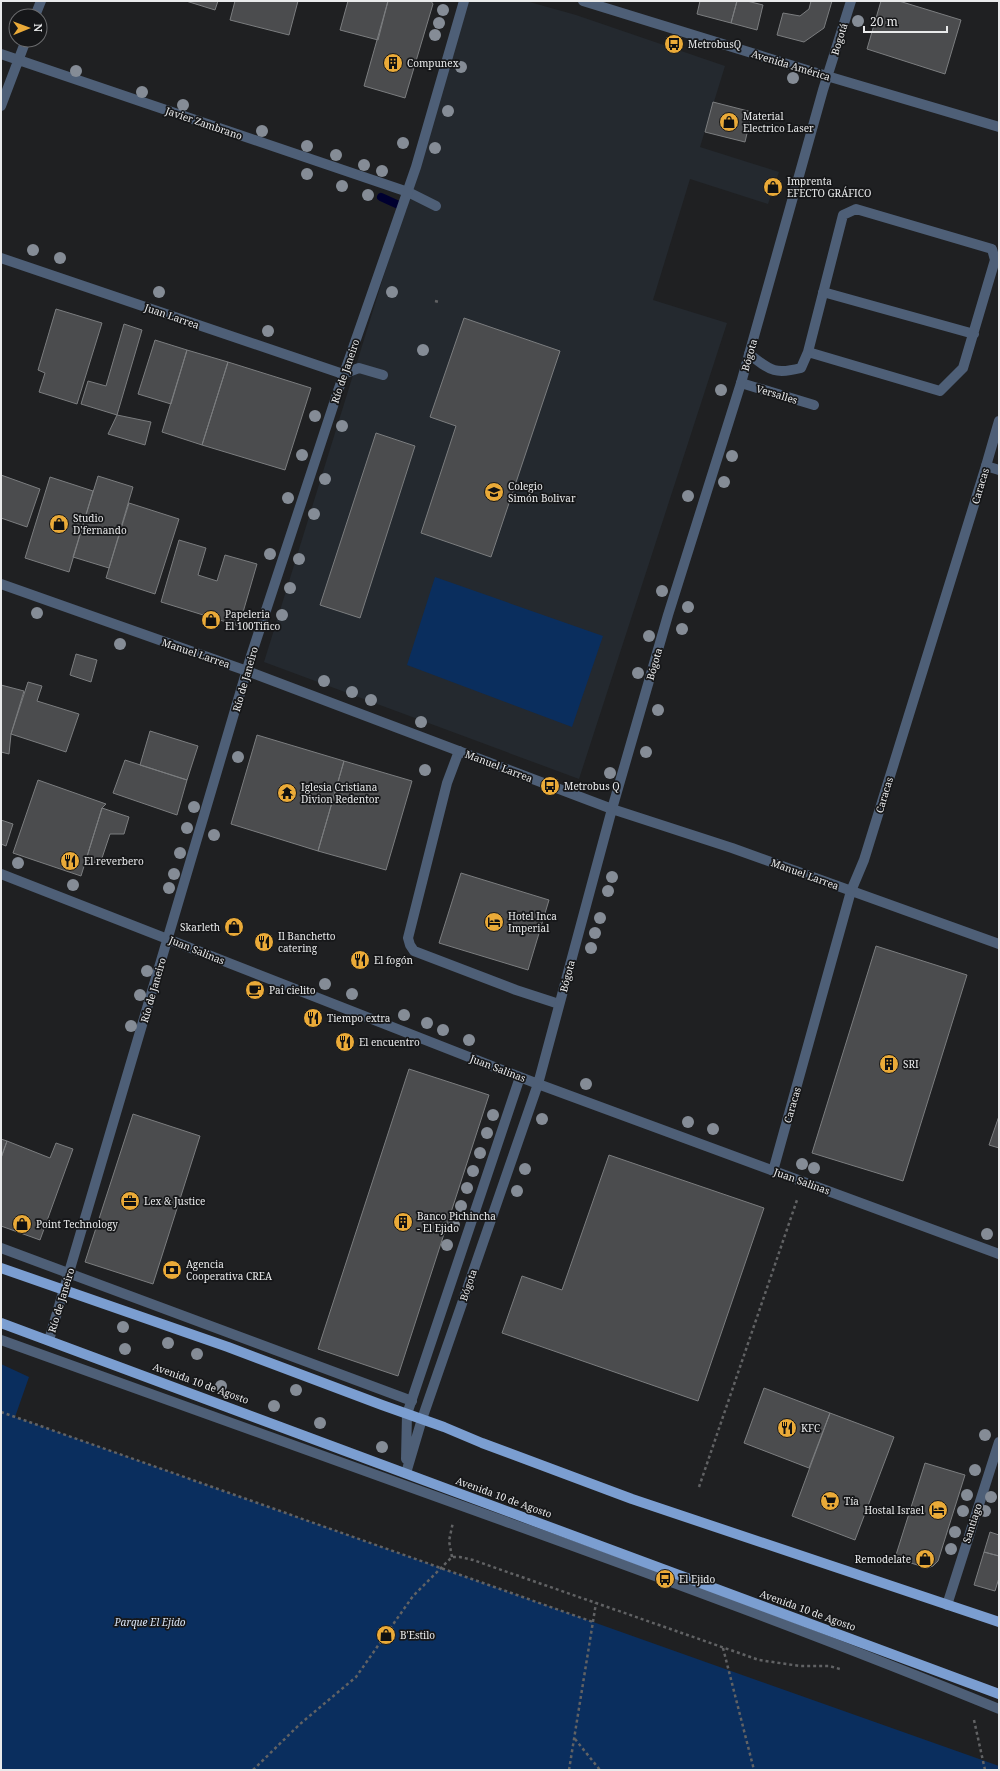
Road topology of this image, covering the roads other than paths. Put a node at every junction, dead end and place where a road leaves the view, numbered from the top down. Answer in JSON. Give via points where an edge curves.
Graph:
{"nodes":[{"id":1,"x":464,"y":1,"type":"edge"},
{"id":2,"x":583,"y":1,"type":"edge"},
{"id":3,"x":851,"y":1,"type":"edge"},
{"id":4,"x":23,"y":48,"type":"edge"},
{"id":5,"x":1,"y":54,"type":"edge"},
{"id":6,"x":18,"y":59,"type":"junction"},
{"id":7,"x":828,"y":76,"type":"junction"},
{"id":8,"x":1,"y":106,"type":"edge"},
{"id":9,"x":999,"y":127,"type":"edge"},
{"id":10,"x":408,"y":192,"type":"junction"},
{"id":11,"x":436,"y":206,"type":"dead end"},
{"id":12,"x":1,"y":258,"type":"edge"},
{"id":13,"x":823,"y":292,"type":"junction"},
{"id":14,"x":974,"y":334,"type":"junction"},
{"id":15,"x":808,"y":352,"type":"junction"},
{"id":16,"x":749,"y":354,"type":"junction"},
{"id":17,"x":343,"y":374,"type":"junction"},
{"id":18,"x":383,"y":375,"type":"dead end"},
{"id":19,"x":741,"y":383,"type":"junction"},
{"id":20,"x":814,"y":405,"type":"dead end"},
{"id":21,"x":999,"y":421,"type":"edge"},
{"id":22,"x":986,"y":466,"type":"junction"},
{"id":23,"x":999,"y":470,"type":"edge"},
{"id":24,"x":1,"y":584,"type":"edge"},
{"id":25,"x":247,"y":671,"type":"junction"},
{"id":26,"x":459,"y":751,"type":"junction"},
{"id":27,"x":612,"y":809,"type":"junction"},
{"id":28,"x":1,"y":874,"type":"edge"},
{"id":29,"x":851,"y":891,"type":"junction"},
{"id":30,"x":168,"y":939,"type":"junction"},
{"id":31,"x":999,"y":944,"type":"edge"},
{"id":32,"x":559,"y":1004,"type":"junction"},
{"id":33,"x":520,"y":1077,"type":"junction"},
{"id":34,"x":538,"y":1084,"type":"junction"},
{"id":35,"x":773,"y":1171,"type":"junction"},
{"id":36,"x":1,"y":1248,"type":"edge"},
{"id":37,"x":999,"y":1254,"type":"edge"},
{"id":38,"x":1,"y":1268,"type":"edge"},
{"id":39,"x":69,"y":1273,"type":"junction"},
{"id":40,"x":64,"y":1290,"type":"junction"},
{"id":41,"x":1,"y":1323,"type":"edge"},
{"id":42,"x":1,"y":1340,"type":"edge"},
{"id":43,"x":49,"y":1340,"type":"junction"},
{"id":44,"x":412,"y":1401,"type":"junction"},
{"id":45,"x":408,"y":1414,"type":"junction"},
{"id":46,"x":422,"y":1419,"type":"junction"},
{"id":47,"x":999,"y":1442,"type":"edge"},
{"id":48,"x":406,"y":1474,"type":"junction"},
{"id":49,"x":947,"y":1605,"type":"junction"},
{"id":50,"x":999,"y":1622,"type":"edge"},
{"id":51,"x":999,"y":1694,"type":"edge"},
{"id":52,"x":999,"y":1709,"type":"edge"}],
"edges":[{"from":1,"to":10,"type":"street","name":"Río de Janeiro"},
{"from":2,"to":7,"type":"street","name":"Avenida América"},
{"from":3,"to":7,"type":"street","name":"Bogotá"},
{"from":4,"to":6,"type":"street"},
{"from":5,"to":6,"type":"street","name":"Javier Zambrano"},
{"from":6,"to":8,"type":"street"},
{"from":6,"to":10,"type":"street","name":"Javier Zambrano"},
{"from":7,"to":9,"type":"street","name":"Avenida América"},
{"from":7,"to":16,"type":"street","name":"Bógota"},
{"from":10,"to":11,"type":"street","name":"Javier Zambrano"},
{"from":10,"to":17,"type":"street","name":"Río de Janeiro"},
{"from":12,"to":17,"type":"street","name":"Juan Larrea"},
{"from":13,"to":14,"type":"street"},
{"from":13,"to":14,"type":"street","via":[[843,215],[856,209],[992,249],[995,260]]},
{"from":13,"to":15,"type":"street"},
{"from":14,"to":15,"type":"street","via":[[963,368],[940,391]]},
{"from":15,"to":16,"type":"street","via":[[801,368],[784,373],[768,369]]},
{"from":16,"to":19,"type":"street","name":"Bógota"},
{"from":17,"to":18,"type":"street","via":[[359,368]]},
{"from":17,"to":25,"type":"street","name":"Río de Janeiro"},
{"from":19,"to":20,"type":"street","name":"Versalles"},
{"from":19,"to":27,"type":"street","name":"Bógota","via":[[668,615]]},
{"from":21,"to":22,"type":"street","name":"Caracas"},
{"from":22,"to":23,"type":"street"},
{"from":22,"to":29,"type":"street","name":"Caracas","via":[[864,860]]},
{"from":24,"to":25,"type":"street","name":"Manuel Larrea"},
{"from":25,"to":26,"type":"street","name":"Manuel Larrea"},
{"from":25,"to":30,"type":"street","name":"Río de Janeiro"},
{"from":26,"to":27,"type":"street","name":"Manuel Larrea"},
{"from":26,"to":32,"type":"street","via":[[447,783],[408,938],[410,945],[414,951]]},
{"from":27,"to":29,"type":"street","name":"Manuel Larrea","via":[[732,848]]},
{"from":27,"to":32,"type":"street","name":"Bógota"},
{"from":28,"to":30,"type":"street","name":"Juan Salinas"},
{"from":29,"to":31,"type":"street","name":"Manuel Larrea"},
{"from":29,"to":35,"type":"street","name":"Caracas"},
{"from":30,"to":33,"type":"street","name":"Juan Salinas"},
{"from":30,"to":39,"type":"street","name":"Río de Janeiro"},
{"from":32,"to":34,"type":"street","name":"Bógota"},
{"from":33,"to":34,"type":"street","name":"Juan Salinas"},
{"from":33,"to":44,"type":"street","name":"Bógota"},
{"from":34,"to":35,"type":"street","name":"Juan Salinas"},
{"from":34,"to":46,"type":"street","name":"Bógota"},
{"from":35,"to":37,"type":"street","name":"Juan Salinas"},
{"from":36,"to":39,"type":"street"},
{"from":38,"to":40,"type":"main road"},
{"from":39,"to":40,"type":"street","name":"Río de Janeiro"},
{"from":39,"to":44,"type":"street"},
{"from":40,"to":43,"type":"street","name":"Río de Janeiro"},
{"from":40,"to":45,"type":"main road"},
{"from":41,"to":43,"type":"main road","name":"Avenida 10 de Agosto"},
{"from":42,"to":52,"type":"street","via":[[460,1505],[879,1660]]},
{"from":43,"to":48,"type":"main road","name":"Avenida 10 de Agosto"},
{"from":44,"to":45,"type":"street","name":"Bógota"},
{"from":45,"to":46,"type":"main road"},
{"from":45,"to":48,"type":"street","name":"Bógota"},
{"from":46,"to":48,"type":"street","name":"Bógota"},
{"from":46,"to":49,"type":"main road","via":[[632,1499]]},
{"from":47,"to":49,"type":"street","name":"Santiago"},
{"from":48,"to":51,"type":"main road","name":"Avenida 10 de Agosto"},
{"from":49,"to":50,"type":"main road"}]}
